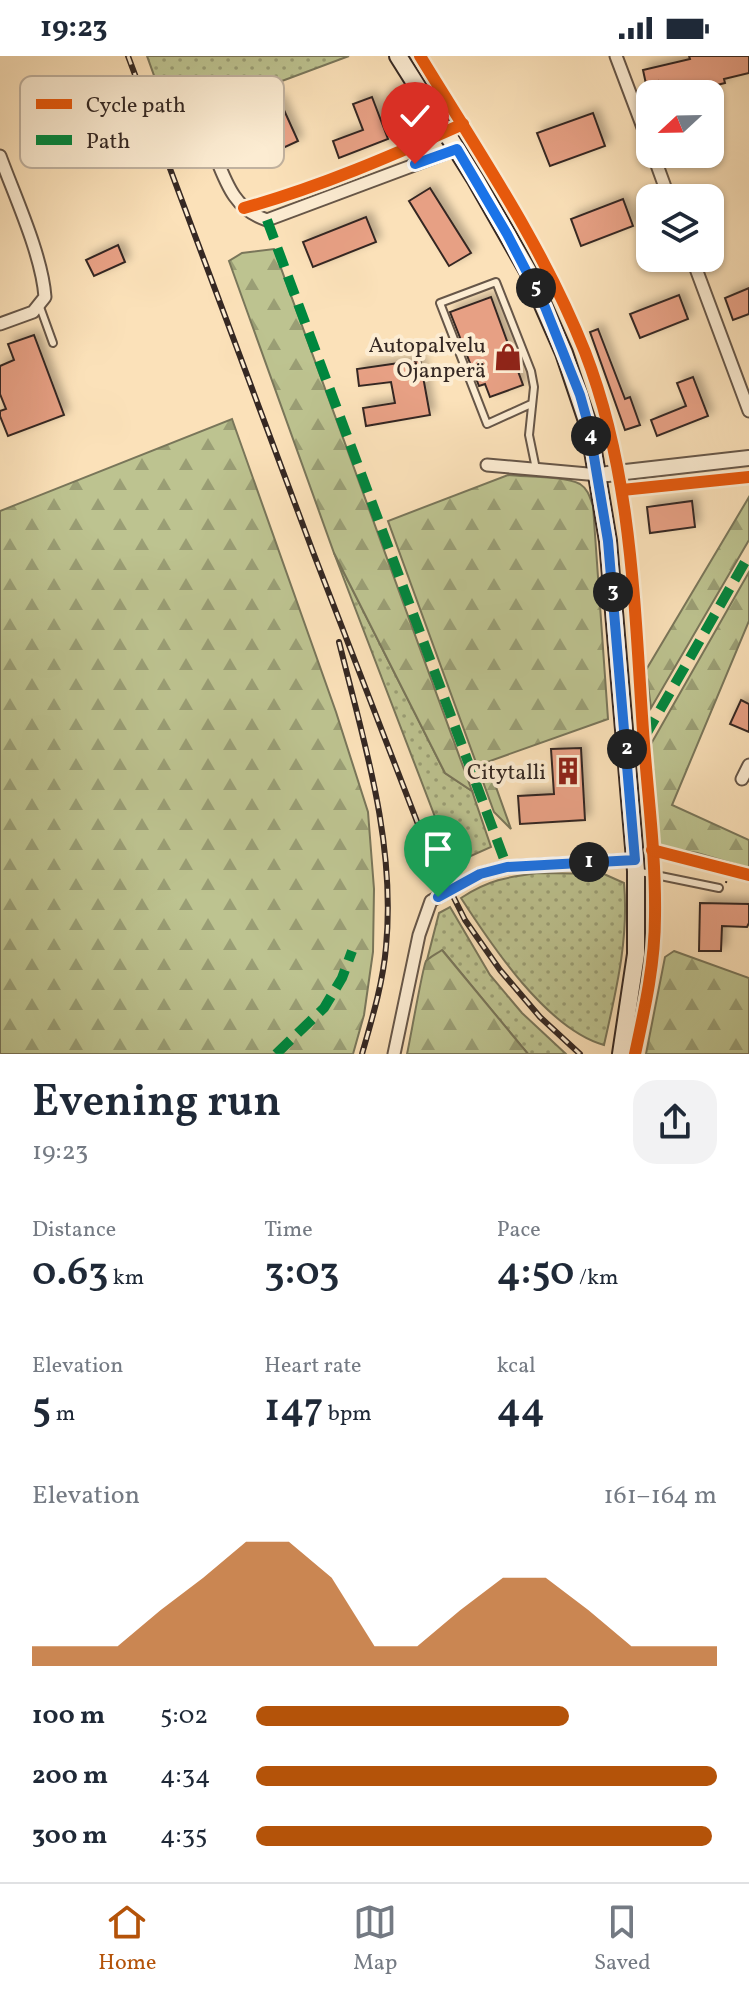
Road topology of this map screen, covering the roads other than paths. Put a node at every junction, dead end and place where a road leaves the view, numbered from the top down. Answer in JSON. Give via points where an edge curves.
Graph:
{"nodes":[{"id":1,"x":398,"y":56,"type":"edge"},
{"id":2,"x":616,"y":56,"type":"edge"},
{"id":3,"x":636,"y":109,"type":"edge"},
{"id":4,"x":457,"y":149,"type":"junction"},
{"id":5,"x":0,"y":156,"type":"edge"},
{"id":6,"x":220,"y":168,"type":"edge"},
{"id":7,"x":697,"y":272,"type":"edge"},
{"id":8,"x":40,"y":307,"type":"junction"},
{"id":9,"x":0,"y":324,"type":"edge"},
{"id":10,"x":53,"y":343,"type":"dead end"},
{"id":11,"x":531,"y":404,"type":"junction"},
{"id":12,"x":749,"y":411,"type":"edge"},
{"id":13,"x":749,"y":458,"type":"edge"},
{"id":14,"x":487,"y":465,"type":"dead end"},
{"id":15,"x":536,"y":469,"type":"junction"},
{"id":16,"x":599,"y":475,"type":"junction"},
{"id":17,"x":749,"y":765,"type":"edge"},
{"id":18,"x":742,"y":779,"type":"dead end"},
{"id":19,"x":636,"y":866,"type":"junction"},
{"id":20,"x":719,"y":888,"type":"road end"},
{"id":21,"x":394,"y":1054,"type":"edge"},
{"id":22,"x":621,"y":1054,"type":"edge"}],
"edges":[{"from":1,"to":4,"type":"main road"},
{"from":2,"to":3,"type":"street"},
{"from":4,"to":6,"type":"street","via":[[267,220],[231,194]]},
{"from":4,"to":16,"type":"main road","via":[[545,307],[580,395]]},
{"from":5,"to":8,"type":"street","via":[[44,283]]},
{"from":7,"to":12,"type":"street"},
{"from":8,"to":9,"type":"street"},
{"from":8,"to":10,"type":"lane"},
{"from":11,"to":11,"type":"lane","via":[[487,424],[440,303],[496,282],[531,371]]},
{"from":11,"to":15,"type":"lane","via":[[529,435]]},
{"from":13,"to":16,"type":"street"},
{"from":14,"to":15,"type":"street"},
{"from":15,"to":16,"type":"street"},
{"from":16,"to":19,"type":"main road"},
{"from":17,"to":18,"type":"street"},
{"from":19,"to":20,"type":"lane"},
{"from":19,"to":21,"type":"street","via":[[507,867],[480,874],[431,901]]},
{"from":19,"to":22,"type":"main road","via":[[636,954]]}]}
